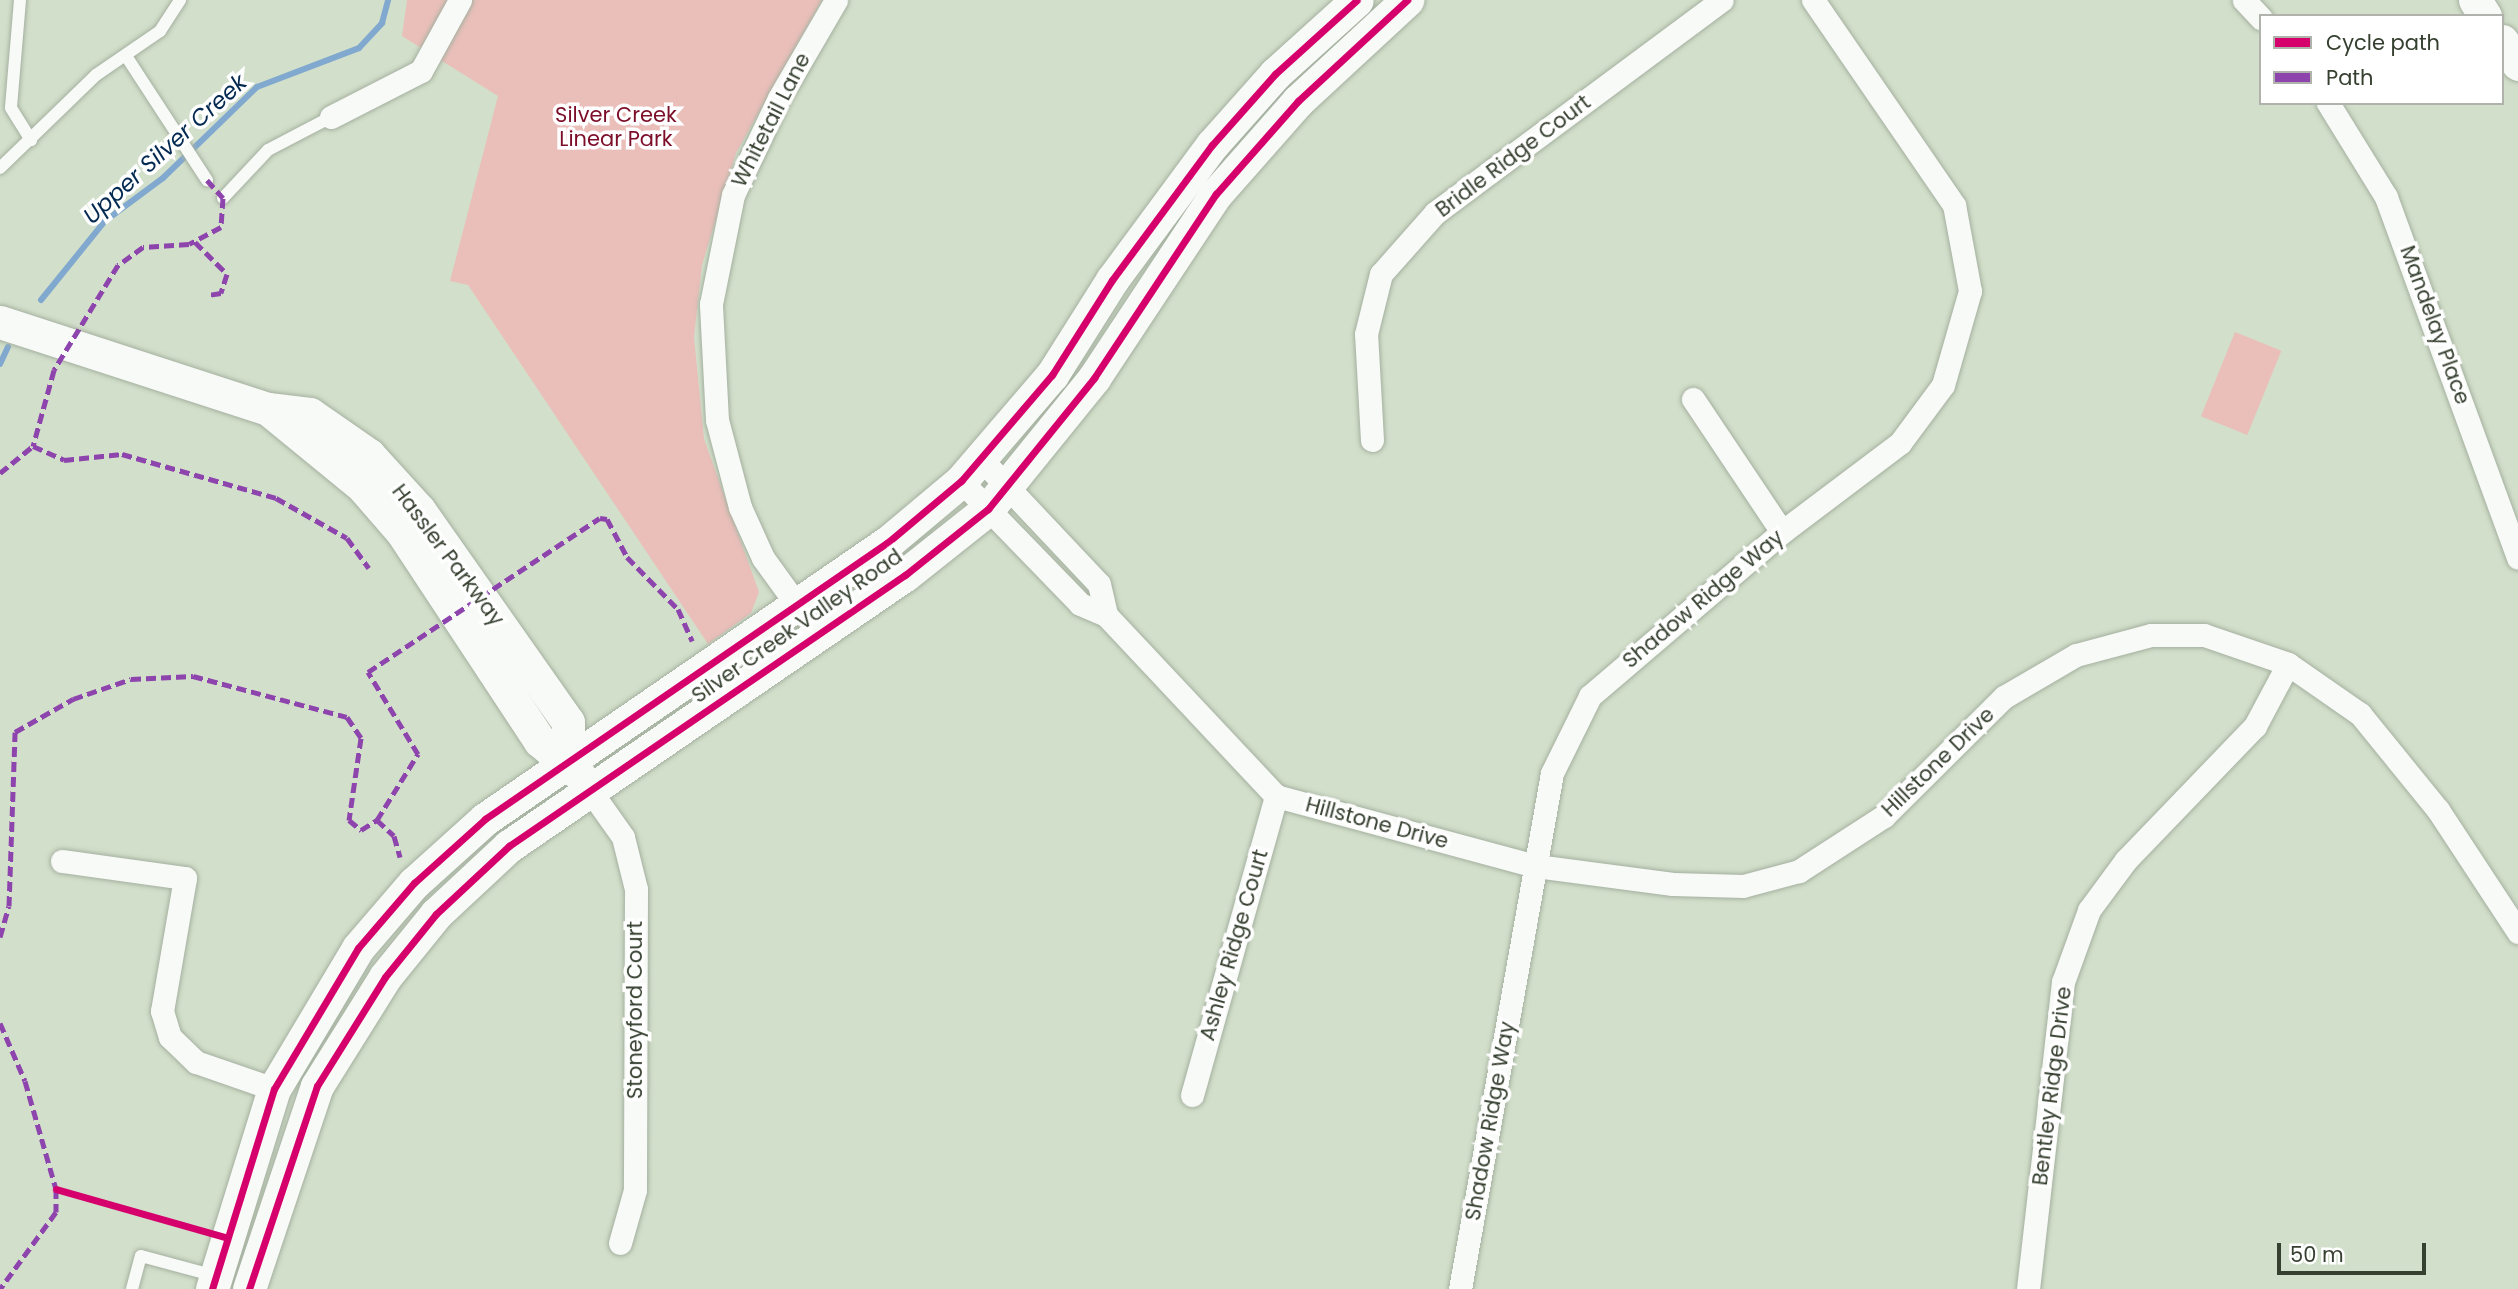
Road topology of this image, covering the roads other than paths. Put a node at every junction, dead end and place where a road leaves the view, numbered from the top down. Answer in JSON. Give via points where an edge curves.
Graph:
{"nodes":[{"id":1,"x":20,"y":0,"type":"edge"},
{"id":2,"x":180,"y":0,"type":"edge"},
{"id":3,"x":460,"y":0,"type":"edge"},
{"id":4,"x":836,"y":0,"type":"edge"},
{"id":5,"x":1357,"y":0,"type":"edge"},
{"id":6,"x":1407,"y":0,"type":"edge"},
{"id":7,"x":1722,"y":0,"type":"edge"},
{"id":8,"x":1813,"y":0,"type":"edge"},
{"id":9,"x":2244,"y":0,"type":"edge"},
{"id":10,"x":2259,"y":16,"type":"edge"},
{"id":11,"x":2504,"y":44,"type":"edge"},
{"id":12,"x":128,"y":59,"type":"junction"},
{"id":13,"x":2518,"y":64,"type":"edge"},
{"id":14,"x":2329,"y":105,"type":"edge"},
{"id":15,"x":331,"y":117,"type":"joint"},
{"id":16,"x":32,"y":140,"type":"junction"},
{"id":17,"x":0,"y":167,"type":"edge"},
{"id":18,"x":207,"y":180,"type":"dead end"},
{"id":19,"x":223,"y":198,"type":"dead end"},
{"id":20,"x":0,"y":322,"type":"edge"},
{"id":21,"x":1693,"y":399,"type":"dead end"},
{"id":22,"x":1372,"y":440,"type":"dead end"},
{"id":23,"x":972,"y":470,"type":"junction"},
{"id":24,"x":999,"y":499,"type":"junction"},
{"id":25,"x":1782,"y":532,"type":"junction"},
{"id":26,"x":2518,"y":558,"type":"edge"},
{"id":27,"x":797,"y":605,"type":"junction"},
{"id":28,"x":2288,"y":664,"type":"junction"},
{"id":29,"x":568,"y":758,"type":"junction"},
{"id":30,"x":589,"y":789,"type":"junction"},
{"id":31,"x":1276,"y":796,"type":"junction"},
{"id":32,"x":62,"y":861,"type":"dead end"},
{"id":33,"x":1536,"y":866,"type":"junction"},
{"id":34,"x":2518,"y":932,"type":"edge"},
{"id":35,"x":274,"y":1089,"type":"junction"},
{"id":36,"x":1192,"y":1095,"type":"dead end"},
{"id":37,"x":620,"y":1243,"type":"dead end"},
{"id":38,"x":214,"y":1283,"type":"edge"},
{"id":39,"x":132,"y":1289,"type":"edge"},
{"id":40,"x":249,"y":1289,"type":"edge"},
{"id":41,"x":1460,"y":1289,"type":"edge"},
{"id":42,"x":2028,"y":1289,"type":"edge"}],
"edges":[{"from":1,"to":16,"type":"lane","via":[[11,108]]},
{"from":2,"to":12,"type":"lane","via":[[160,31]]},
{"from":3,"to":15,"type":"street","via":[[421,71]]},
{"from":4,"to":27,"type":"street","name":"Whitetail Lane","via":[[779,98],[733,195],[711,304],[717,420],[740,507],[763,558]]},
{"from":5,"to":23,"type":"main road","name":"Silver Creek Valley Road","via":[[1275,74],[1212,145],[1052,375]]},
{"from":6,"to":24,"type":"main road","name":"Silver Creek Valley Road","via":[[1298,101],[1216,194],[1094,378]]},
{"from":7,"to":22,"type":"street","name":"Bridle Ridge Court","via":[[1436,213],[1381,274],[1366,334]]},
{"from":8,"to":25,"type":"street","name":"Shadow Ridge Way","via":[[1954,205],[1970,290],[1943,385],[1900,443]]},
{"from":9,"to":10,"type":"street"},
{"from":11,"to":13,"type":"main road"},
{"from":12,"to":16,"type":"lane","via":[[96,75]]},
{"from":12,"to":18,"type":"lane"},
{"from":14,"to":26,"type":"street","name":"Mandelay Place","via":[[2386,197]]},
{"from":15,"to":19,"type":"lane","via":[[268,150]]},
{"from":16,"to":17,"type":"lane"},
{"from":20,"to":29,"type":"main road","name":"Hassler Parkway","via":[[268,410],[362,485],[402,532],[540,741]]},
{"from":21,"to":25,"type":"street"},
{"from":23,"to":24,"type":"street","name":"Hillstone Drive"},
{"from":23,"to":27,"type":"main road","name":"Silver Creek Valley Road","via":[[887,543]]},
{"from":24,"to":30,"type":"main road","name":"Silver Creek Valley Road","via":[[905,575]]},
{"from":24,"to":31,"type":"street","name":"Hillstone Drive","via":[[1080,604],[1106,615]]},
{"from":25,"to":33,"type":"street","name":"Shadow Ridge Way","via":[[1590,696],[1552,773]]},
{"from":27,"to":29,"type":"main road","name":"Silver Creek Valley Road"},
{"from":28,"to":33,"type":"street","name":"Hillstone Drive","via":[[2204,635],[2151,635],[2077,655],[2004,697],[1884,816],[1799,871],[1731,886]]},
{"from":28,"to":34,"type":"street","name":"Hillstone Drive","via":[[2360,714],[2438,810]]},
{"from":28,"to":42,"type":"street","name":"Bentley Ridge Drive","via":[[2255,726],[2126,860],[2089,910],[2063,982]]},
{"from":29,"to":30,"type":"main road","name":"Hassler Parkway"},
{"from":29,"to":35,"type":"main road","name":"Silver Creek Valley Road","via":[[485,819],[414,883],[358,948]]},
{"from":30,"to":37,"type":"street","name":"Stoneyford Court","via":[[623,837],[636,890],[635,1190]]},
{"from":30,"to":40,"type":"main road","name":"Silver Creek Valley Road","via":[[456,892],[385,977],[317,1086]]},
{"from":31,"to":33,"type":"street","name":"Hillstone Drive"},
{"from":31,"to":36,"type":"street","name":"Ashley Ridge Court"},
{"from":32,"to":35,"type":"street","via":[[185,878],[162,1011],[170,1037],[196,1062]]},
{"from":33,"to":41,"type":"street","name":"Shadow Ridge Way"},
{"from":35,"to":38,"type":"main road","name":"Silver Creek Valley Road"},
{"from":38,"to":39,"type":"lane","via":[[141,1256]]}]}
